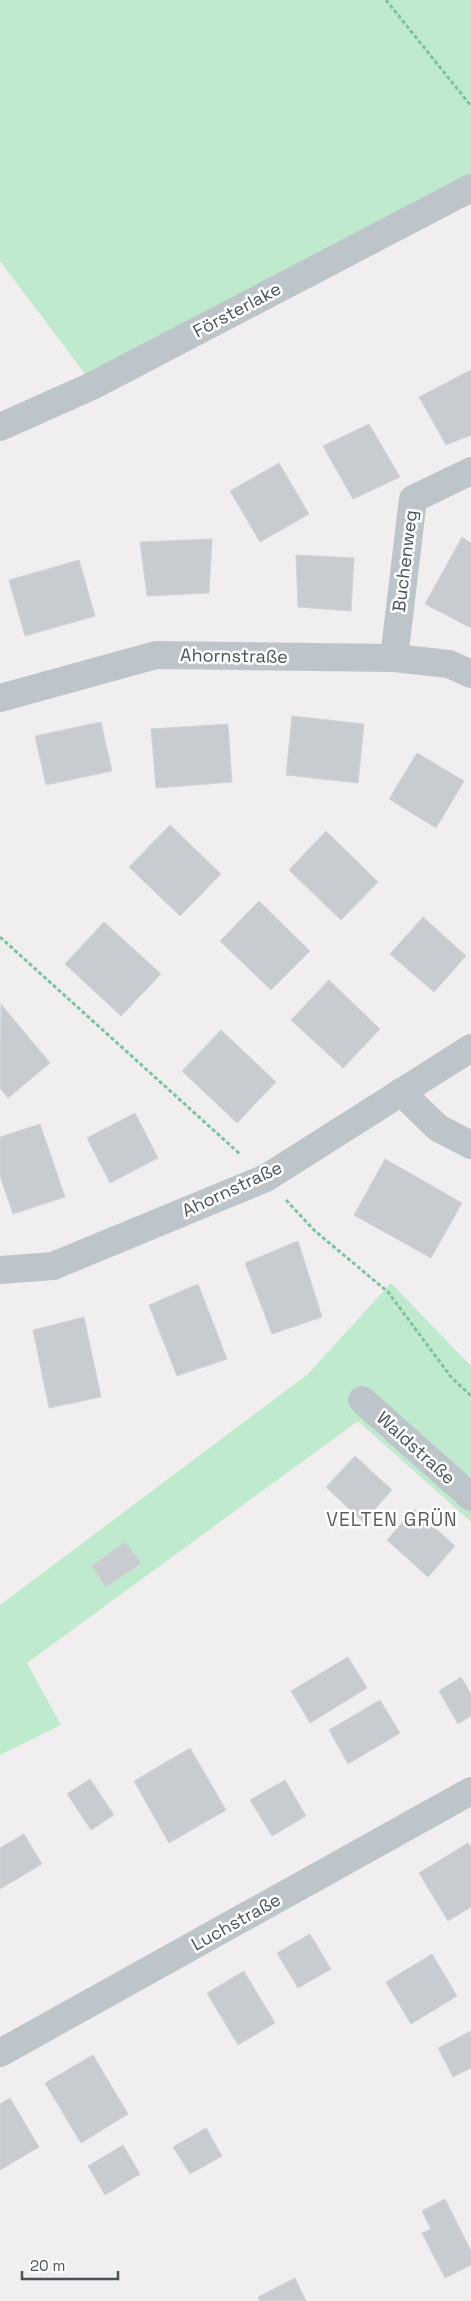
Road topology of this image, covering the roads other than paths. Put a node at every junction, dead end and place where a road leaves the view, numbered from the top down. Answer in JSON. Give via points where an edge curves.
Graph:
{"nodes":[{"id":1,"x":471,"y":188,"type":"edge"},
{"id":2,"x":0,"y":427,"type":"edge"},
{"id":3,"x":471,"y":471,"type":"edge"},
{"id":4,"x":394,"y":658,"type":"junction"},
{"id":5,"x":471,"y":674,"type":"edge"},
{"id":6,"x":0,"y":698,"type":"edge"},
{"id":7,"x":471,"y":1048,"type":"edge"},
{"id":8,"x":401,"y":1092,"type":"junction"},
{"id":9,"x":471,"y":1145,"type":"edge"},
{"id":10,"x":0,"y":1270,"type":"edge"},
{"id":11,"x":362,"y":1400,"type":"dead end"},
{"id":12,"x":471,"y":1497,"type":"edge"},
{"id":13,"x":471,"y":1791,"type":"edge"},
{"id":14,"x":0,"y":2053,"type":"edge"}],
"edges":[{"from":1,"to":2,"type":"street","name":"Försterlake","via":[[92,386]]},
{"from":3,"to":4,"type":"street","name":"Buchenweg","via":[[412,499]]},
{"from":4,"to":5,"type":"street","name":"Ahornstraße","via":[[449,664]]},
{"from":4,"to":6,"type":"street","name":"Ahornstraße","via":[[156,655]]},
{"from":7,"to":8,"type":"street","name":"Ahornstraße"},
{"from":8,"to":9,"type":"street","via":[[438,1128]]},
{"from":8,"to":10,"type":"street","name":"Ahornstraße","via":[[266,1178],[53,1266]]},
{"from":11,"to":12,"type":"street","name":"Waldstraße"},
{"from":13,"to":14,"type":"street","name":"Luchstraße"}]}
